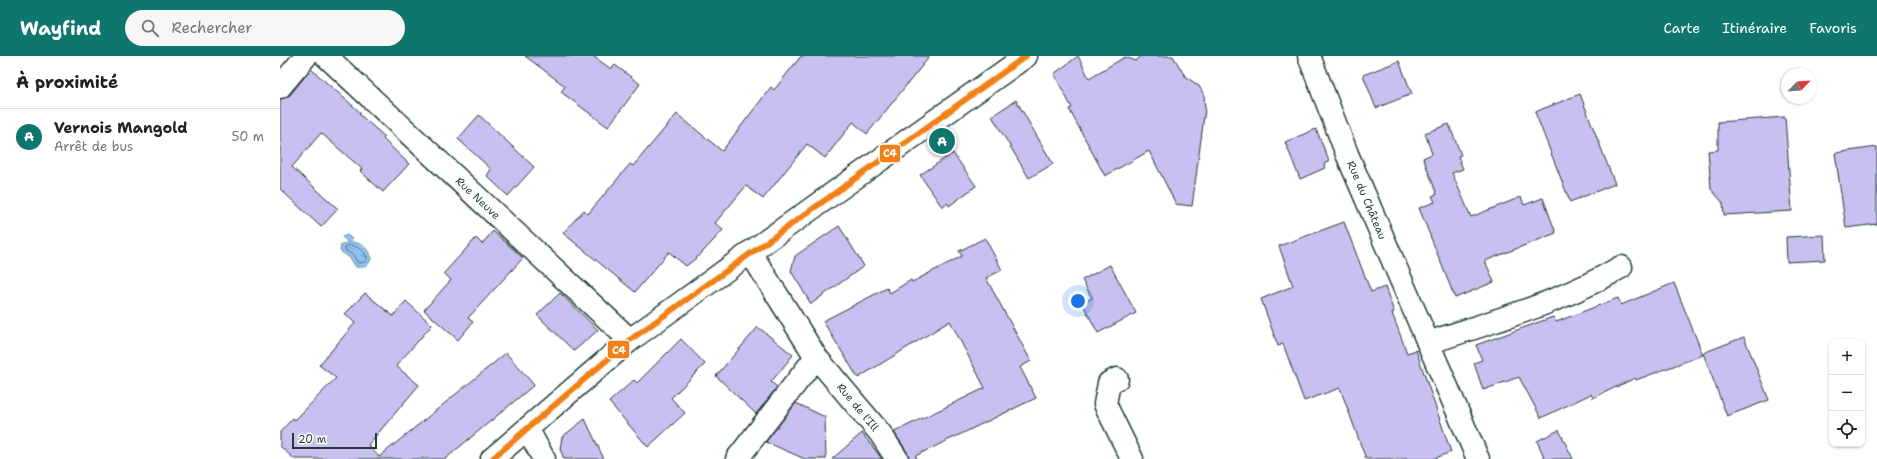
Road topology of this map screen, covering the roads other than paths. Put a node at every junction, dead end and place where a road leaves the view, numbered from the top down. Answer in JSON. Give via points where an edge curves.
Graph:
{"nodes":[{"id":1,"x":306,"y":56,"type":"edge"},
{"id":2,"x":326,"y":56,"type":"edge"},
{"id":3,"x":1026,"y":56,"type":"edge"},
{"id":4,"x":1309,"y":56,"type":"edge"},
{"id":5,"x":280,"y":87,"type":"edge"},
{"id":6,"x":750,"y":252,"type":"junction"},
{"id":7,"x":1621,"y":267,"type":"dead end"},
{"id":8,"x":630,"y":340,"type":"junction"},
{"id":9,"x":1428,"y":343,"type":"junction"},
{"id":10,"x":816,"y":357,"type":"junction"},
{"id":11,"x":1117,"y":379,"type":"dead end"},
{"id":12,"x":528,"y":430,"type":"junction"},
{"id":13,"x":492,"y":459,"type":"edge"},
{"id":14,"x":544,"y":459,"type":"edge"},
{"id":15,"x":737,"y":459,"type":"edge"},
{"id":16,"x":897,"y":459,"type":"edge"},
{"id":17,"x":1132,"y":459,"type":"edge"},
{"id":18,"x":1478,"y":459,"type":"edge"}],
"edges":[{"from":1,"to":5,"type":"street"},
{"from":2,"to":8,"type":"street","name":"Rue Neuve"},
{"from":3,"to":6,"type":"street"},
{"from":4,"to":9,"type":"street","name":"Rue du Château","via":[[1347,154]]},
{"from":6,"to":8,"type":"street"},
{"from":6,"to":10,"type":"street","name":"Rue de l'Ill"},
{"from":7,"to":9,"type":"street","via":[[1589,285],[1558,298]]},
{"from":8,"to":12,"type":"street"},
{"from":9,"to":18,"type":"street","name":"Rue du Château"},
{"from":10,"to":15,"type":"street"},
{"from":10,"to":16,"type":"street","name":"Rue de l'Ill","via":[[880,433]]},
{"from":11,"to":17,"type":"street","via":[[1109,383],[1105,404]]},
{"from":12,"to":13,"type":"street"},
{"from":12,"to":14,"type":"street"}]}
